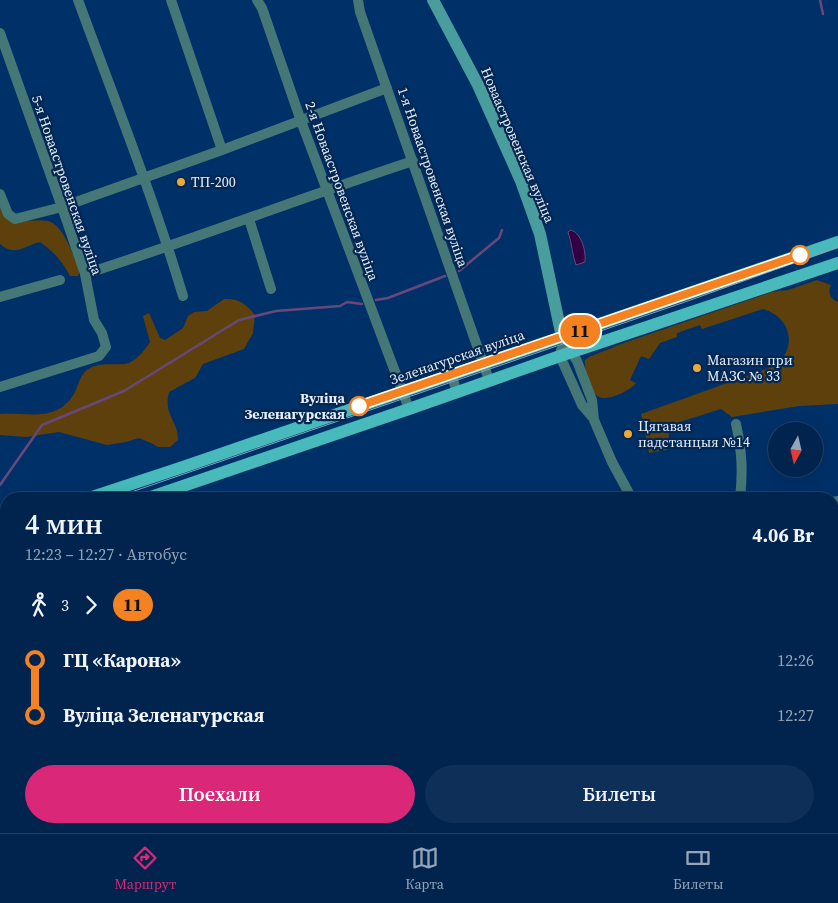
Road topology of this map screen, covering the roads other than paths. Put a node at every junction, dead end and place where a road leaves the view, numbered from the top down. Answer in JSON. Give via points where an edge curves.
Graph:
{"nodes":[{"id":1,"x":78,"y":0,"type":"edge"},
{"id":2,"x":171,"y":0,"type":"edge"},
{"id":3,"x":256,"y":0,"type":"edge"},
{"id":4,"x":358,"y":0,"type":"edge"},
{"id":5,"x":434,"y":0,"type":"edge"},
{"id":6,"x":0,"y":33,"type":"edge"},
{"id":7,"x":387,"y":88,"type":"junction"},
{"id":8,"x":301,"y":121,"type":"junction"},
{"id":9,"x":222,"y":150,"type":"junction"},
{"id":10,"x":414,"y":161,"type":"junction"},
{"id":11,"x":144,"y":178,"type":"junction"},
{"id":12,"x":327,"y":190,"type":"junction"},
{"id":13,"x":0,"y":194,"type":"edge"},
{"id":14,"x":62,"y":207,"type":"junction"},
{"id":15,"x":249,"y":219,"type":"junction"},
{"id":16,"x":838,"y":242,"type":"edge"},
{"id":17,"x":169,"y":247,"type":"junction"},
{"id":18,"x":838,"y":263,"type":"edge"},
{"id":19,"x":85,"y":274,"type":"junction"},
{"id":20,"x":60,"y":280,"type":"dead end"},
{"id":21,"x":271,"y":289,"type":"dead end"},
{"id":22,"x":183,"y":296,"type":"dead end"},
{"id":23,"x":0,"y":297,"type":"edge"},
{"id":24,"x":562,"y":338,"type":"junction"},
{"id":25,"x":566,"y":354,"type":"junction"},
{"id":26,"x":484,"y":364,"type":"junction"},
{"id":27,"x":451,"y":374,"type":"junction"},
{"id":28,"x":489,"y":380,"type":"junction"},
{"id":29,"x":0,"y":387,"type":"edge"},
{"id":30,"x":402,"y":392,"type":"junction"},
{"id":31,"x":457,"y":392,"type":"junction"},
{"id":32,"x":409,"y":409,"type":"junction"},
{"id":33,"x":736,"y":424,"type":"dead end"},
{"id":34,"x":183,"y":467,"type":"junction"},
{"id":35,"x":190,"y":484,"type":"junction"},
{"id":36,"x":107,"y":492,"type":"edge"},
{"id":37,"x":166,"y":492,"type":"edge"},
{"id":38,"x":628,"y":492,"type":"edge"},
{"id":39,"x":741,"y":492,"type":"edge"}],
"edges":[{"from":1,"to":11,"type":"street"},
{"from":2,"to":9,"type":"street"},
{"from":3,"to":8,"type":"street","name":"2-я Новаастровенская вуліца","via":[[262,8]]},
{"from":4,"to":7,"type":"street","name":"1-я Новаастровенская вуліца"},
{"from":5,"to":24,"type":"main road","name":"Новаастровенская вуліца","via":[[478,85],[521,181],[540,234]]},
{"from":6,"to":14,"type":"street","name":"5-я Новаастровенская вуліца"},
{"from":7,"to":8,"type":"street"},
{"from":7,"to":10,"type":"street","name":"1-я Новаастровенская вуліца"},
{"from":8,"to":9,"type":"street"},
{"from":8,"to":12,"type":"street","name":"2-я Новаастровенская вуліца"},
{"from":9,"to":11,"type":"street"},
{"from":10,"to":12,"type":"street"},
{"from":10,"to":26,"type":"street","name":"1-я Новаастровенская вуліца"},
{"from":11,"to":14,"type":"street"},
{"from":11,"to":17,"type":"street"},
{"from":12,"to":15,"type":"street"},
{"from":12,"to":30,"type":"street","name":"2-я Новаастровенская вуліца"},
{"from":13,"to":14,"type":"street","via":[[8,214],[15,219]]},
{"from":14,"to":19,"type":"street","name":"5-я Новаастровенская вуліца"},
{"from":15,"to":17,"type":"street"},
{"from":15,"to":21,"type":"street"},
{"from":16,"to":24,"type":"main road","name":"Зеленагурская вуліца"},
{"from":17,"to":19,"type":"street"},
{"from":17,"to":22,"type":"street"},
{"from":18,"to":25,"type":"main road"},
{"from":19,"to":29,"type":"street","name":"5-я Новаастровенская вуліца","via":[[94,320],[106,347],[99,356]]},
{"from":20,"to":23,"type":"street"},
{"from":24,"to":25,"type":"street"},
{"from":24,"to":26,"type":"main road","name":"Зеленагурская вуліца"},
{"from":25,"to":28,"type":"main road"},
{"from":25,"to":38,"type":"street","via":[[582,405],[594,420]]},
{"from":26,"to":27,"type":"main road","name":"Зеленагурская вуліца"},
{"from":26,"to":28,"type":"street","name":"1-я Новаастровенская вуліца"},
{"from":27,"to":30,"type":"main road","name":"Зеленагурская вуліца"},
{"from":27,"to":31,"type":"street"},
{"from":28,"to":31,"type":"main road"},
{"from":30,"to":32,"type":"street","name":"2-я Новаастровенская вуліца"},
{"from":30,"to":34,"type":"main road","name":"Зеленагурская вуліца"},
{"from":31,"to":32,"type":"main road"},
{"from":32,"to":35,"type":"main road"},
{"from":33,"to":39,"type":"street","via":[[741,448]]},
{"from":34,"to":35,"type":"street"},
{"from":34,"to":36,"type":"main road","name":"Зеленагурская вуліца"},
{"from":35,"to":37,"type":"main road"}]}
